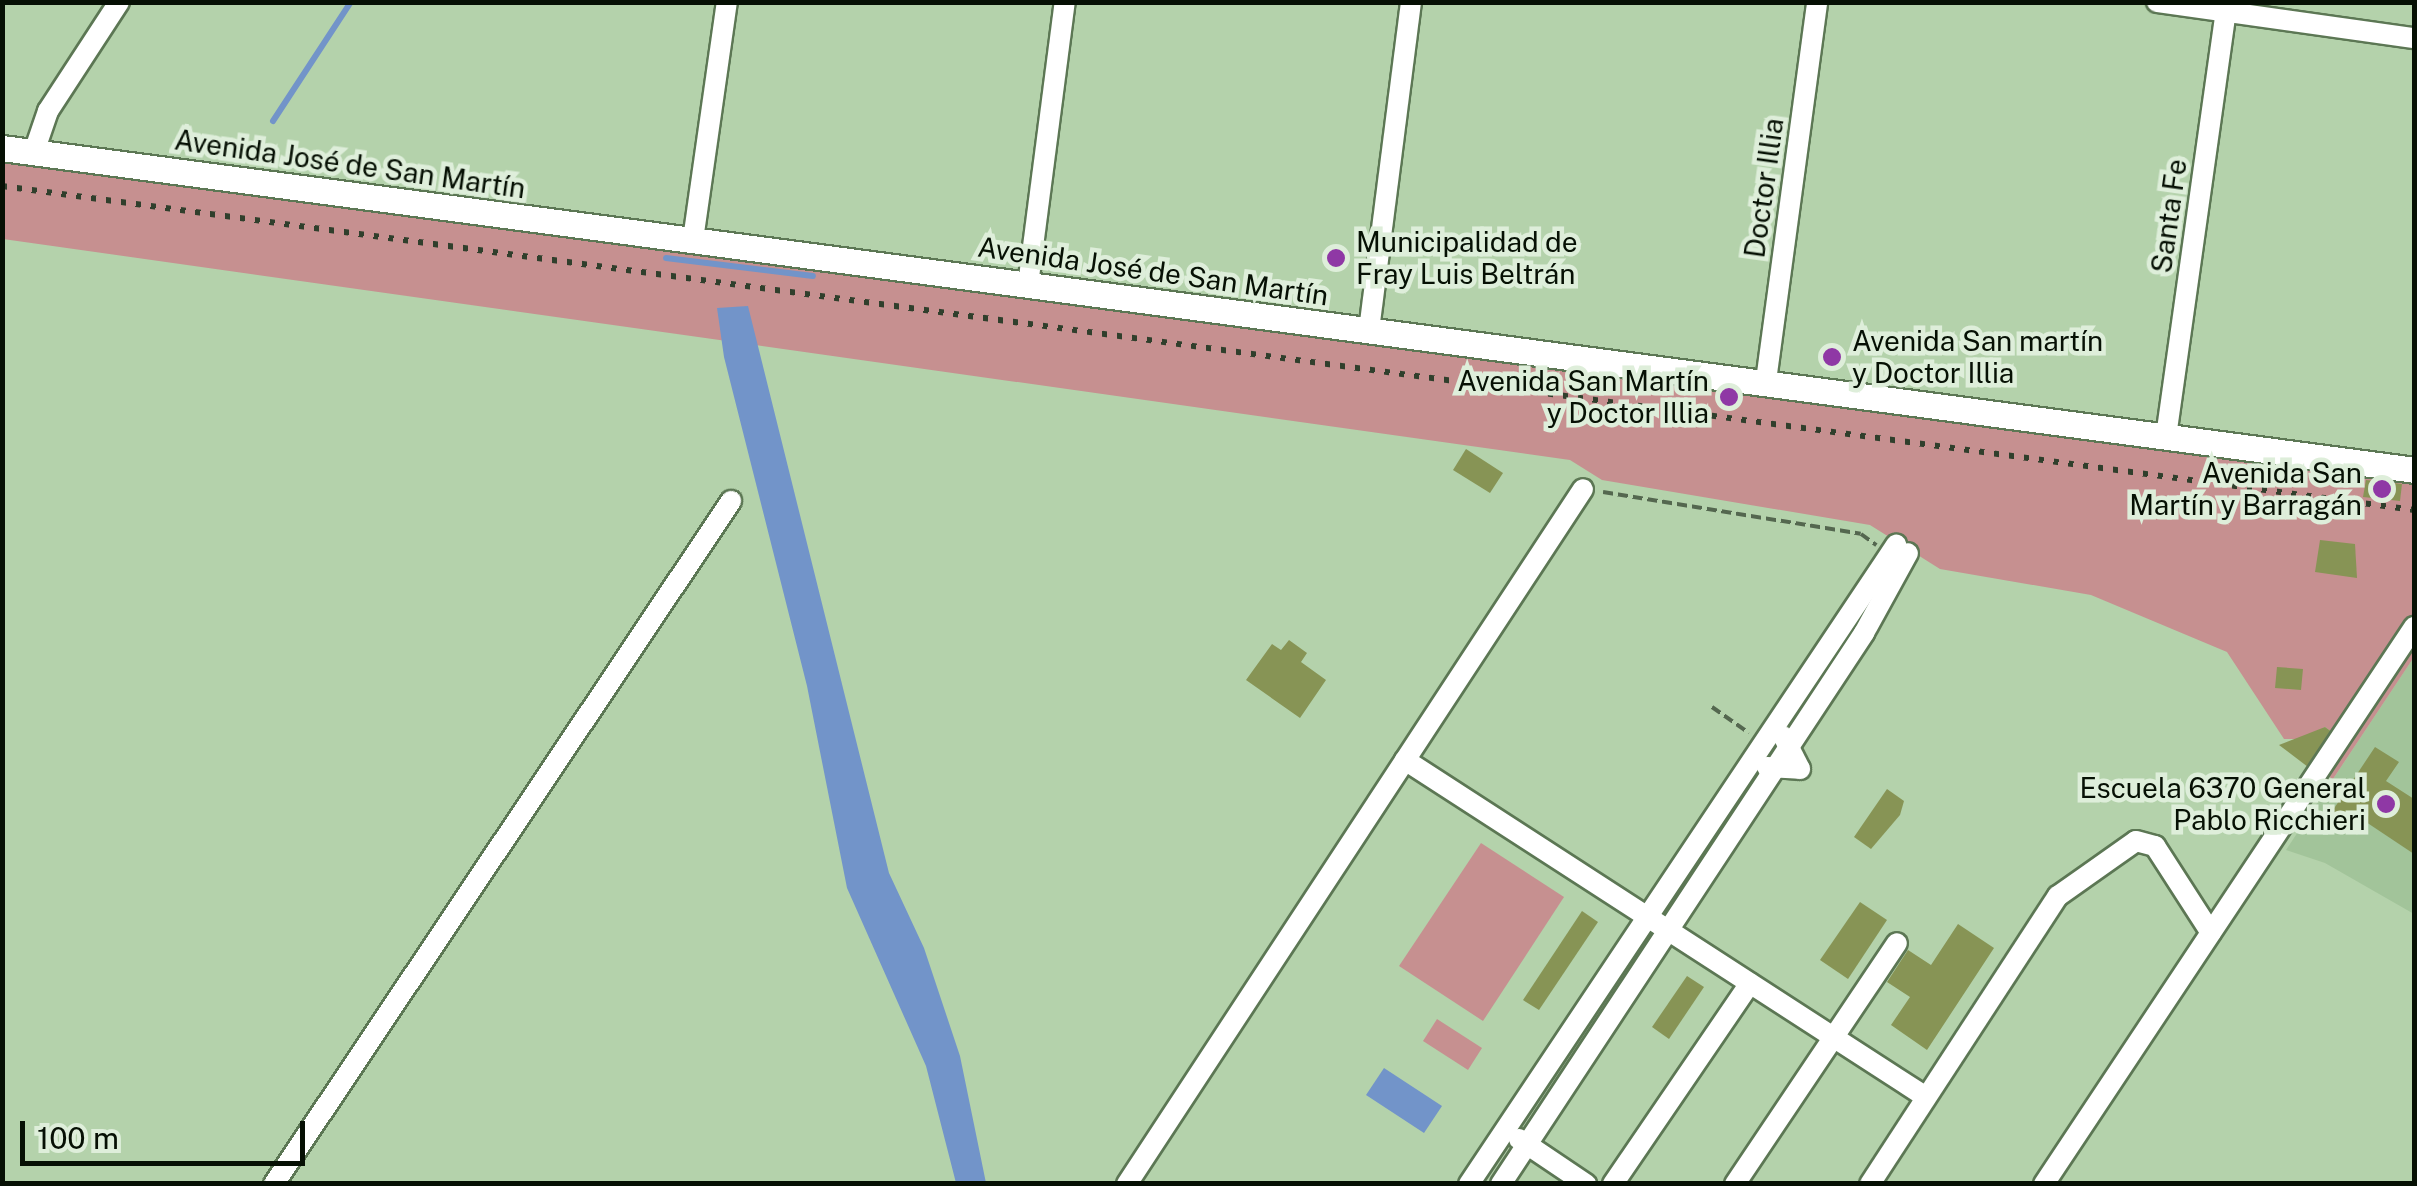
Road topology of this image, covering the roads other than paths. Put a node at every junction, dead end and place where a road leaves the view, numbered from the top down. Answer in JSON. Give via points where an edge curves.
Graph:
{"nodes":[{"id":1,"x":119,"y":2,"type":"edge"},
{"id":2,"x":727,"y":2,"type":"edge"},
{"id":3,"x":1066,"y":2,"type":"edge"},
{"id":4,"x":1411,"y":2,"type":"edge"},
{"id":5,"x":1817,"y":2,"type":"edge"},
{"id":6,"x":2156,"y":2,"type":"edge"},
{"id":7,"x":2226,"y":7,"type":"edge"},
{"id":8,"x":2414,"y":38,"type":"edge"},
{"id":9,"x":2,"y":148,"type":"edge"},
{"id":10,"x":34,"y":152,"type":"junction"},
{"id":11,"x":693,"y":240,"type":"junction"},
{"id":12,"x":1028,"y":286,"type":"junction"},
{"id":13,"x":1369,"y":330,"type":"junction"},
{"id":14,"x":1766,"y":382,"type":"junction"},
{"id":15,"x":2166,"y":437,"type":"junction"},
{"id":16,"x":2414,"y":470,"type":"edge"},
{"id":17,"x":1583,"y":489,"type":"road end"},
{"id":18,"x":731,"y":501,"type":"dead end"},
{"id":19,"x":2414,"y":627,"type":"edge"},
{"id":20,"x":1792,"y":742,"type":"junction"},
{"id":21,"x":1763,"y":743,"type":"junction"},
{"id":22,"x":1405,"y":760,"type":"junction"},
{"id":23,"x":1773,"y":770,"type":"junction"},
{"id":24,"x":1648,"y":916,"type":"junction"},
{"id":25,"x":1667,"y":930,"type":"junction"},
{"id":26,"x":2211,"y":933,"type":"junction"},
{"id":27,"x":1897,"y":944,"type":"dead end"},
{"id":28,"x":1750,"y":983,"type":"junction"},
{"id":29,"x":1834,"y":1038,"type":"junction"},
{"id":30,"x":1926,"y":1098,"type":"junction"},
{"id":31,"x":1506,"y":1129,"type":"junction"},
{"id":32,"x":1527,"y":1145,"type":"junction"},
{"id":33,"x":274,"y":1184,"type":"edge"},
{"id":34,"x":1127,"y":1184,"type":"edge"},
{"id":35,"x":1469,"y":1184,"type":"edge"},
{"id":36,"x":1501,"y":1184,"type":"edge"},
{"id":37,"x":1586,"y":1184,"type":"edge"},
{"id":38,"x":1613,"y":1184,"type":"edge"},
{"id":39,"x":1734,"y":1184,"type":"edge"},
{"id":40,"x":1870,"y":1184,"type":"edge"},
{"id":41,"x":2044,"y":1184,"type":"edge"}],
"edges":[{"from":1,"to":10,"type":"street","via":[[48,110]]},
{"from":2,"to":11,"type":"street"},
{"from":3,"to":12,"type":"street"},
{"from":4,"to":13,"type":"street"},
{"from":5,"to":14,"type":"street","name":"Doctor Illia"},
{"from":6,"to":7,"type":"street"},
{"from":7,"to":8,"type":"street"},
{"from":7,"to":15,"type":"street","name":"Santa Fe"},
{"from":9,"to":10,"type":"main road","name":"Avenida José de San Martín"},
{"from":10,"to":11,"type":"main road","name":"Avenida José de San Martín"},
{"from":11,"to":12,"type":"main road","name":"Avenida José de San Martín"},
{"from":12,"to":13,"type":"main road","name":"Avenida José de San Martín"},
{"from":13,"to":14,"type":"main road","name":"Avenida José de San Martín"},
{"from":14,"to":15,"type":"main road","name":"Avenida José de San Martín"},
{"from":15,"to":16,"type":"main road","name":"Avenida José de San Martín"},
{"from":17,"to":22,"type":"street"},
{"from":18,"to":33,"type":"street"},
{"from":19,"to":26,"type":"street"},
{"from":20,"to":21,"type":"street"},
{"from":20,"to":21,"type":"street","via":[[1898,551]]},
{"from":20,"to":23,"type":"street","via":[[1800,768]]},
{"from":21,"to":23,"type":"street"},
{"from":21,"to":24,"type":"street"},
{"from":22,"to":24,"type":"street"},
{"from":22,"to":34,"type":"street"},
{"from":23,"to":25,"type":"street"},
{"from":24,"to":25,"type":"street"},
{"from":24,"to":31,"type":"street"},
{"from":25,"to":28,"type":"street"},
{"from":25,"to":32,"type":"street"},
{"from":26,"to":30,"type":"street","via":[[2155,846],[2136,841],[2058,896]]},
{"from":26,"to":41,"type":"street"},
{"from":27,"to":29,"type":"street"},
{"from":28,"to":29,"type":"street"},
{"from":28,"to":38,"type":"street"},
{"from":29,"to":30,"type":"street"},
{"from":29,"to":39,"type":"street"},
{"from":30,"to":40,"type":"street"},
{"from":31,"to":32,"type":"street"},
{"from":31,"to":35,"type":"street"},
{"from":32,"to":36,"type":"street"},
{"from":32,"to":37,"type":"street"}]}
